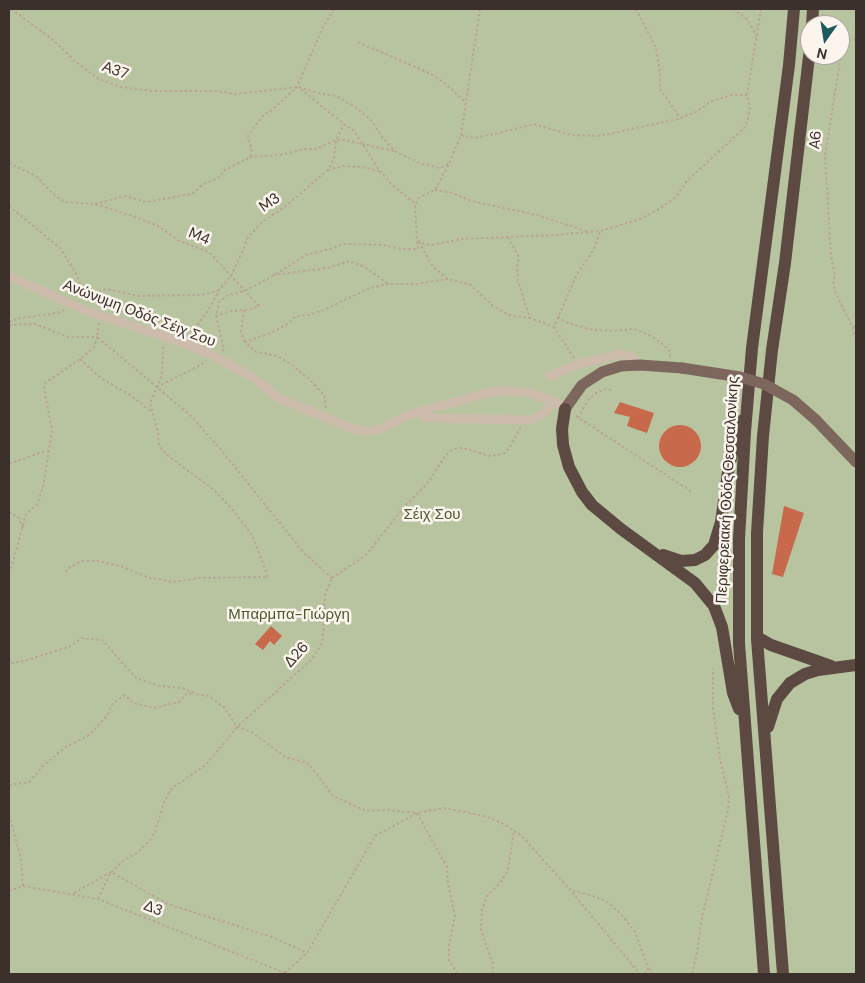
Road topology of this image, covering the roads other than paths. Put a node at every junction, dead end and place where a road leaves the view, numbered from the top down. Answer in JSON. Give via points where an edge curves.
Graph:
{"nodes":[{"id":1,"x":794,"y":9,"type":"edge"},
{"id":2,"x":808,"y":65,"type":"edge"},
{"id":3,"x":9,"y":276,"type":"edge"},
{"id":4,"x":640,"y":365,"type":"junction"},
{"id":5,"x":550,"y":376,"type":"dead end"},
{"id":6,"x":748,"y":385,"type":"junction"},
{"id":7,"x":560,"y":405,"type":"junction"},
{"id":8,"x":425,"y":418,"type":"dead end"},
{"id":9,"x":856,"y":462,"type":"edge"},
{"id":10,"x":644,"y":546,"type":"junction"},
{"id":11,"x":757,"y":637,"type":"junction"},
{"id":12,"x":856,"y":665,"type":"edge"},
{"id":13,"x":834,"y":667,"type":"junction"},
{"id":14,"x":743,"y":717,"type":"junction"},
{"id":15,"x":770,"y":791,"type":"junction"},
{"id":16,"x":764,"y":974,"type":"edge"},
{"id":17,"x":783,"y":974,"type":"edge"}],
"edges":[{"from":1,"to":6,"type":"highway","name":"Περιφερειακή Οδός Θεσσαλονίκης"},
{"from":2,"to":11,"type":"highway","name":"Περιφερειακή Οδός Θεσσαλονίκης","via":[[763,436],[757,533]]},
{"from":3,"to":7,"type":"street","name":"Ανώνυμη Οδός Σέιχ Σου","via":[[73,305],[208,353],[254,378],[280,399],[358,430],[382,428],[411,414],[490,392],[529,393]]},
{"from":4,"to":5,"type":"street","via":[[632,357],[621,354],[578,364]]},
{"from":4,"to":7,"type":"main road","via":[[621,366],[595,376]]},
{"from":4,"to":9,"type":"main road","bridge":true,"via":[[740,376],[764,384],[793,400]]},
{"from":6,"to":10,"type":"highway","via":[[714,545],[702,557],[687,561],[667,557]]},
{"from":6,"to":14,"type":"highway","name":"Περιφερειακή Οδός Θεσσαλονίκης","via":[[738,576]]},
{"from":7,"to":8,"type":"street","via":[[530,420]]},
{"from":7,"to":10,"type":"highway","via":[[563,445],[569,467],[582,492],[605,517]]},
{"from":10,"to":14,"type":"highway","via":[[695,583],[714,606],[722,627],[732,693]]},
{"from":11,"to":13,"type":"highway"},
{"from":11,"to":15,"type":"highway","name":"Περιφερειακή Οδός Θεσσαλονίκης"},
{"from":12,"to":13,"type":"highway"},
{"from":13,"to":15,"type":"highway","via":[[800,677],[776,699],[768,731]]},
{"from":14,"to":16,"type":"highway","name":"Περιφερειακή Οδός Θεσσαλονίκης"},
{"from":15,"to":17,"type":"highway","name":"Περιφερειακή Οδός Θεσσαλονίκης"}]}
